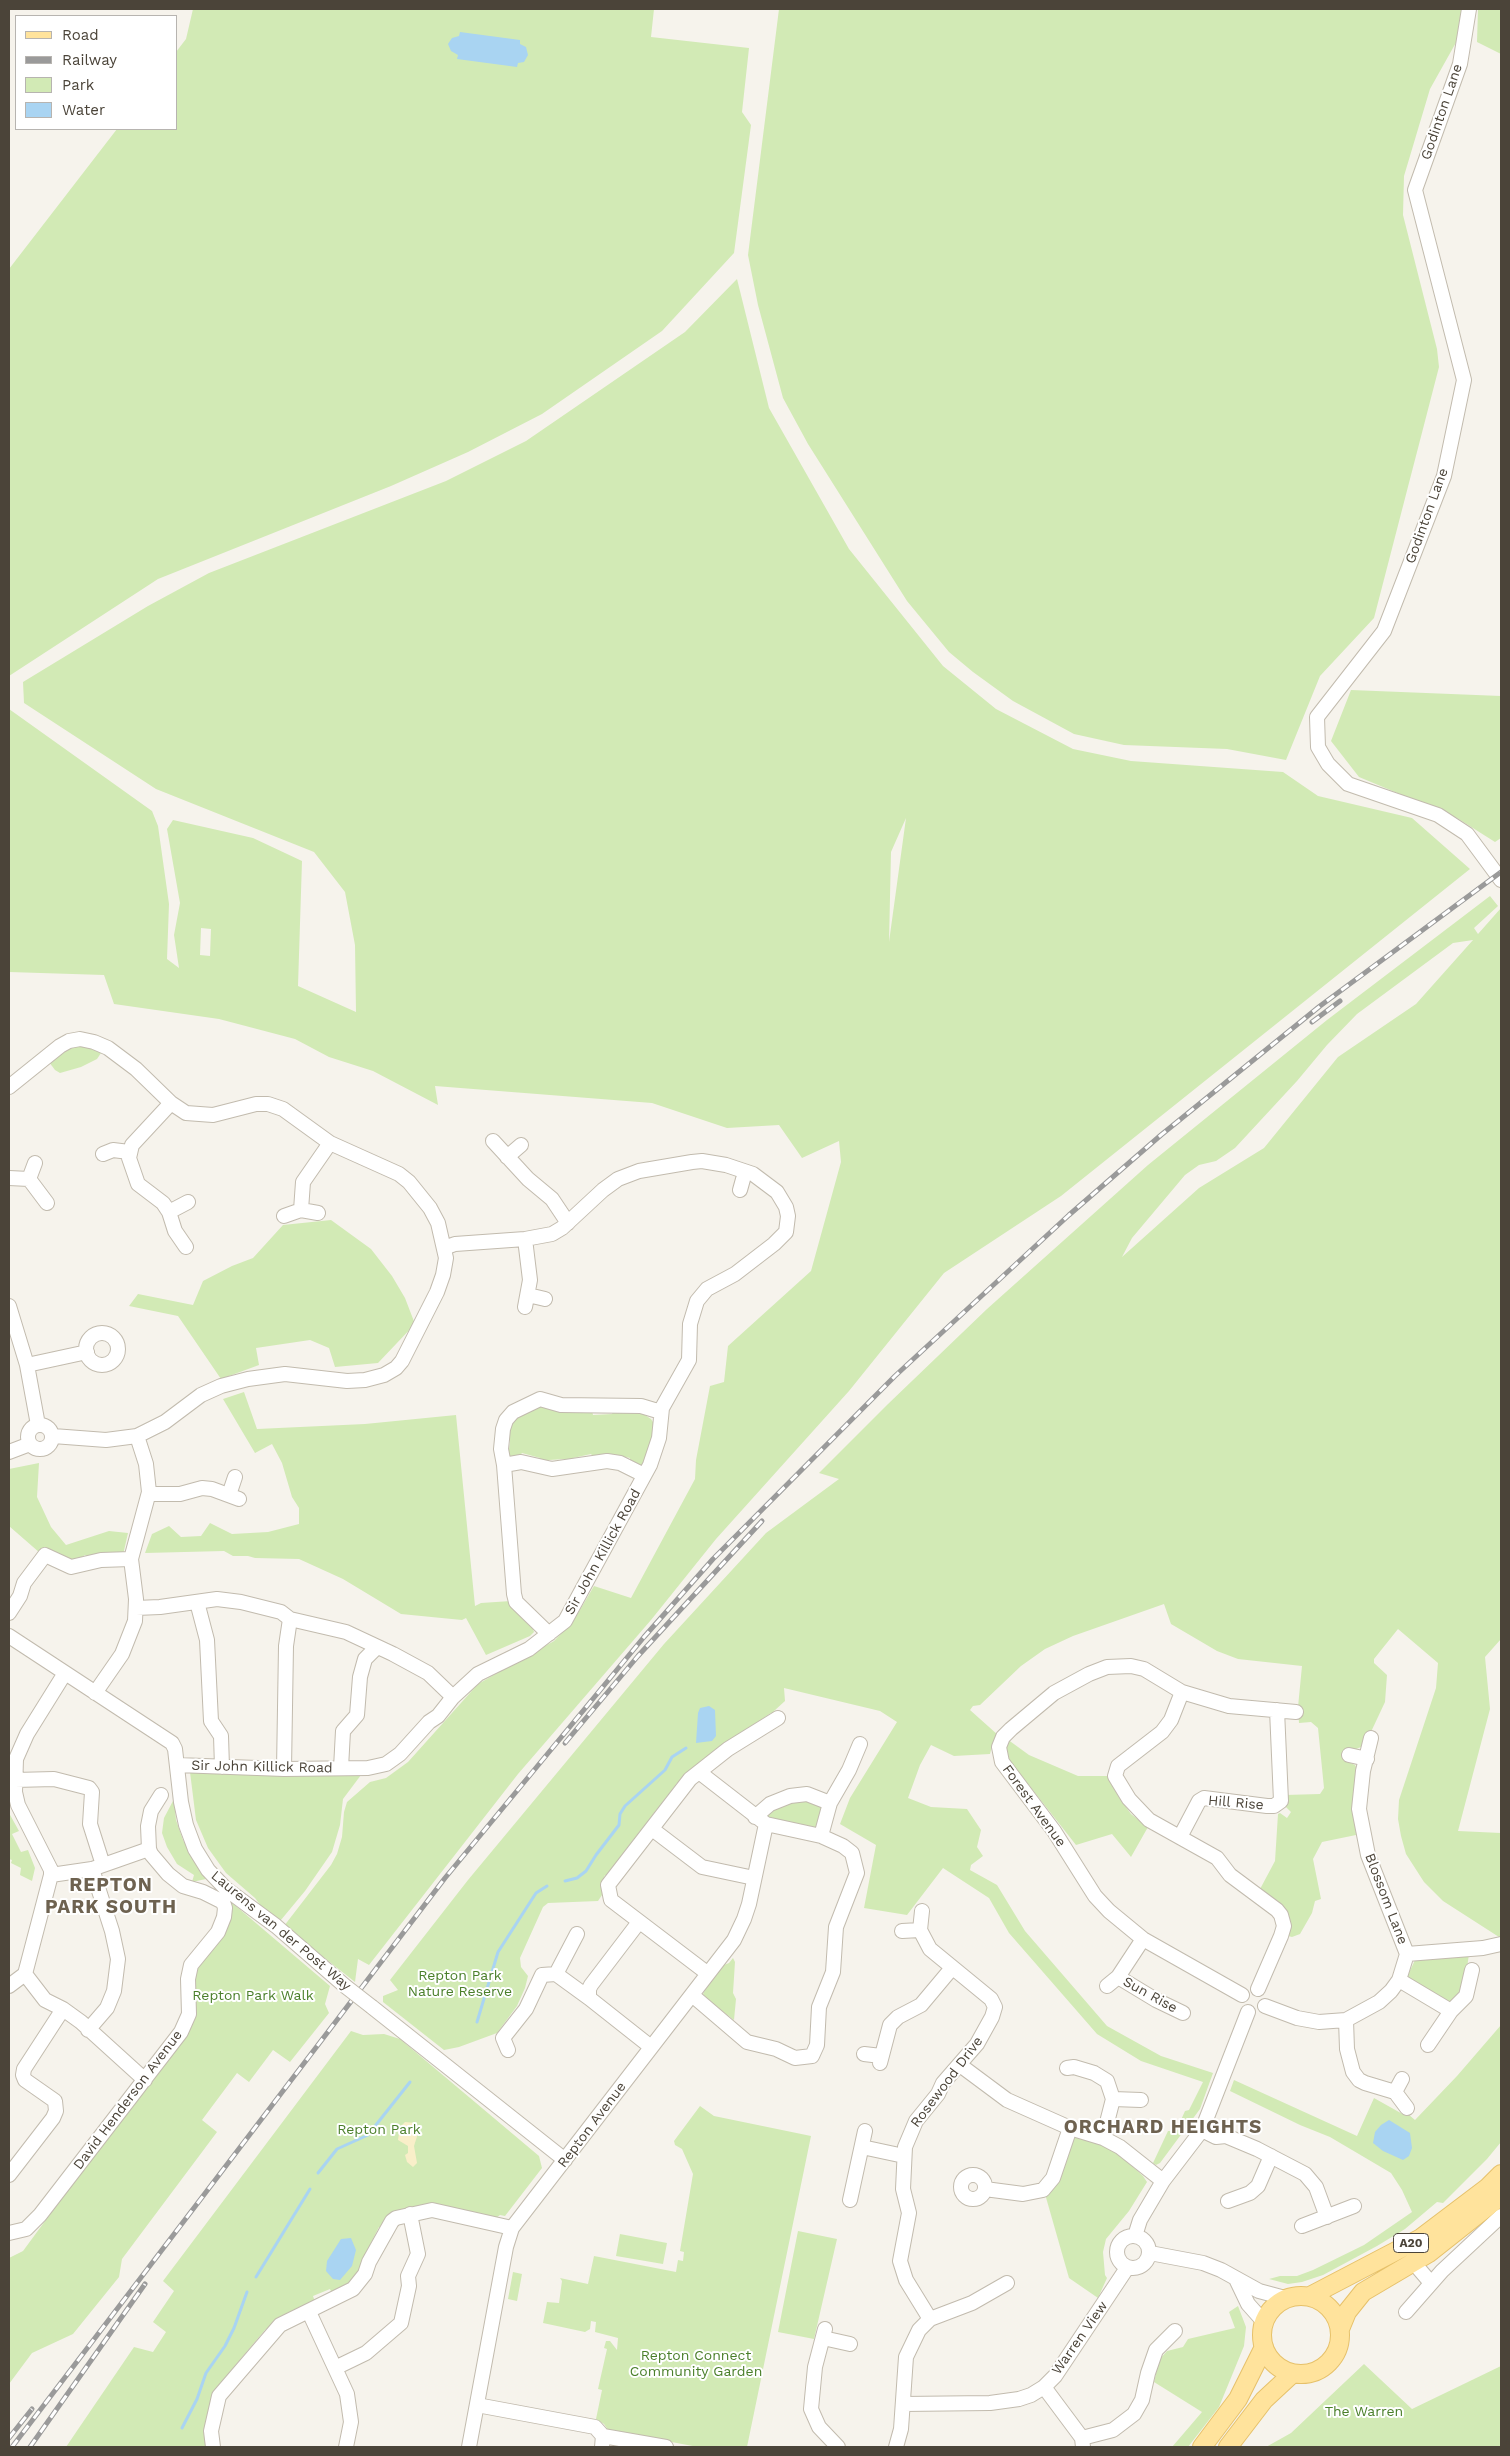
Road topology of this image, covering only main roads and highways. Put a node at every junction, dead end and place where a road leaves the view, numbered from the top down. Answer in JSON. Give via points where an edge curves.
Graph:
{"nodes":[{"id":1,"x":1501,"y":2174,"type":"edge"},
{"id":2,"x":1501,"y":2196,"type":"edge"},
{"id":3,"x":1310,"y":2296,"type":"junction"},
{"id":4,"x":1340,"y":2329,"type":"junction"},
{"id":5,"x":1264,"y":2347,"type":"junction"},
{"id":6,"x":1292,"y":2374,"type":"junction"},
{"id":7,"x":1202,"y":2447,"type":"edge"},
{"id":8,"x":1228,"y":2447,"type":"edge"}],
"edges":[{"from":1,"to":3,"type":"main road","number":"A20","via":[[1421,2238]]},
{"from":2,"to":4,"type":"main road","number":"A20","via":[[1462,2229],[1363,2292],[1347,2312]]},
{"from":3,"to":4,"type":"main road","via":[[1325,2303],[1334,2313]]},
{"from":3,"to":5,"type":"main road","via":[[1286,2298],[1271,2309],[1264,2322]]},
{"from":4,"to":6,"type":"main road","via":[[1334,2357],[1320,2370]]},
{"from":5,"to":6,"type":"main road","via":[[1270,2359]]},
{"from":5,"to":7,"type":"main road","via":[[1238,2399]]},
{"from":6,"to":8,"type":"main road","via":[[1264,2400]]}]}
